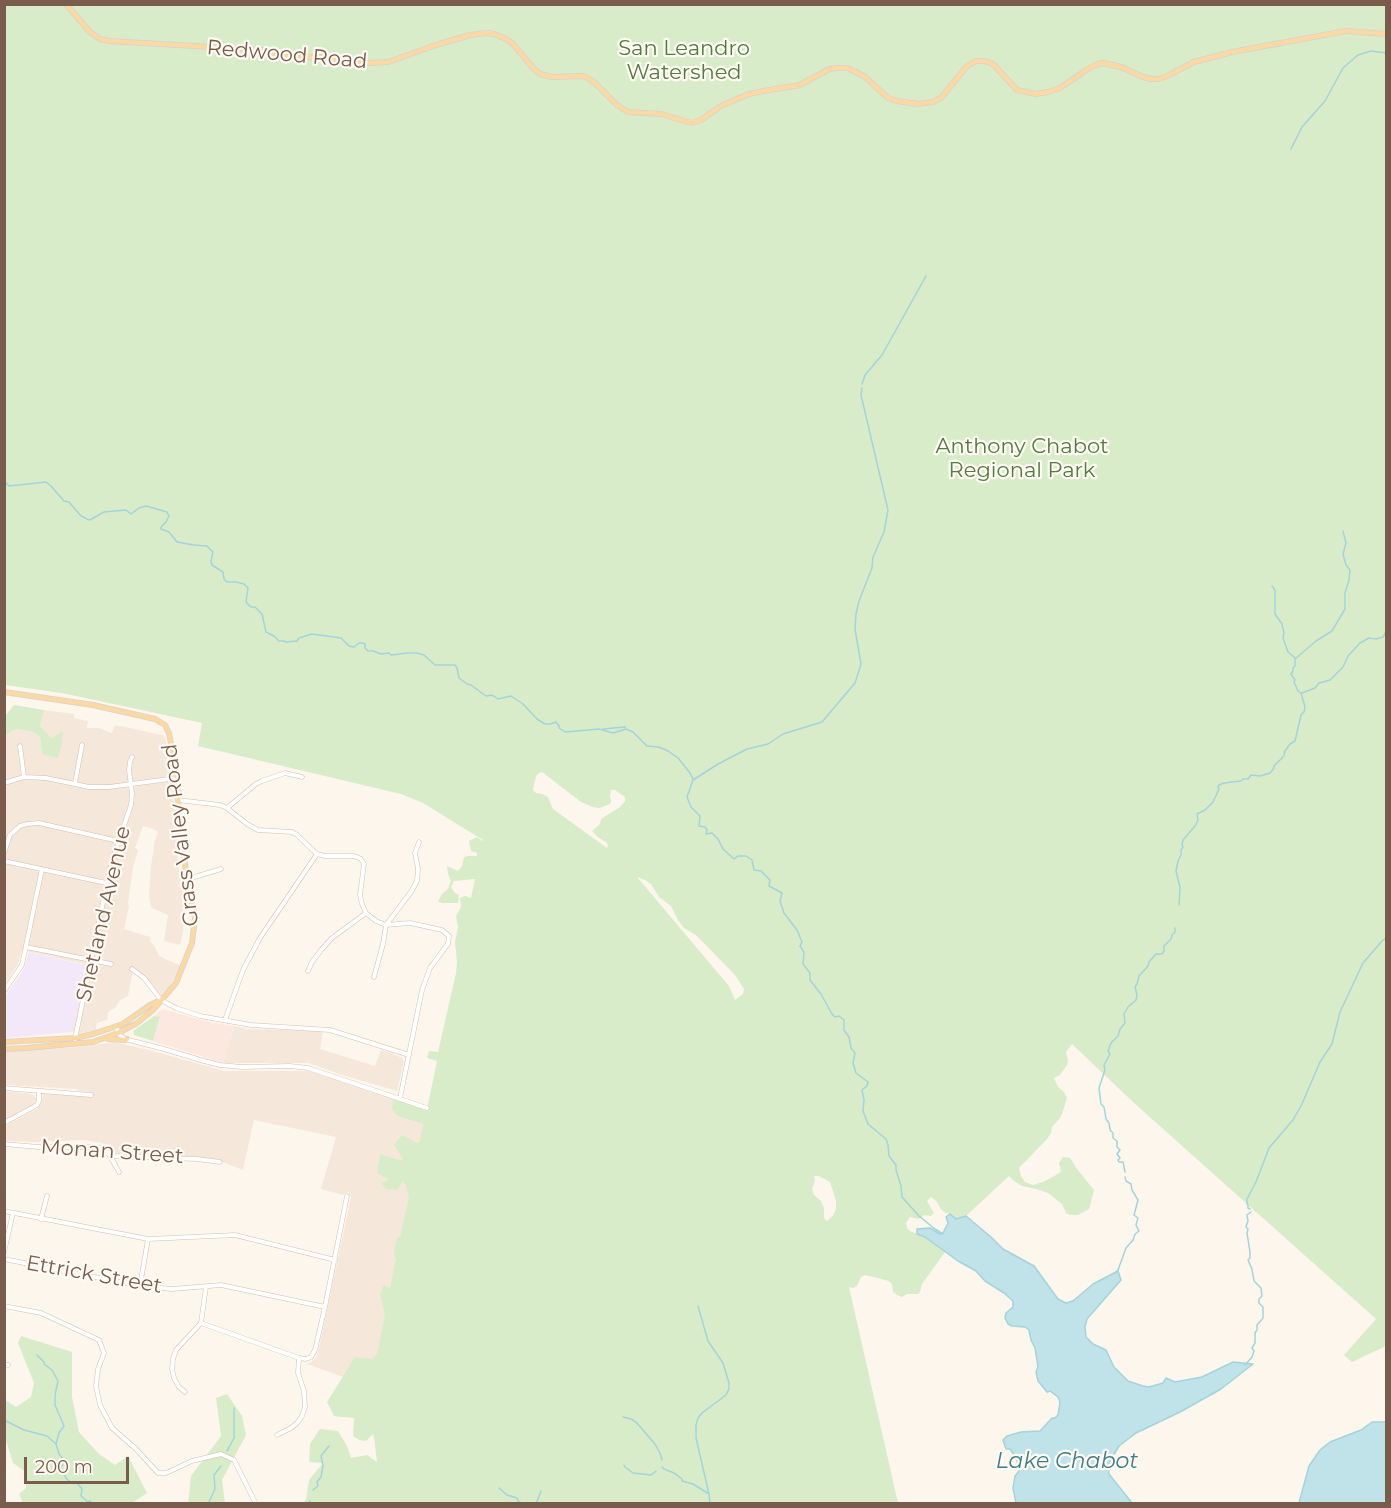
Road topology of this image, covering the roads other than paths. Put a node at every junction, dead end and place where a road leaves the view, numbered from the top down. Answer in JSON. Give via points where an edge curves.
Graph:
{"nodes":[{"id":1,"x":66,"y":4,"type":"edge"},
{"id":2,"x":1386,"y":34,"type":"edge"},
{"id":3,"x":4,"y":692,"type":"edge"},
{"id":4,"x":82,"y":745,"type":"dead end"},
{"id":5,"x":20,"y":746,"type":"dead end"},
{"id":6,"x":132,"y":757,"type":"dead end"},
{"id":7,"x":24,"y":777,"type":"junction"},
{"id":8,"x":302,"y":777,"type":"dead end"},
{"id":9,"x":177,"y":778,"type":"junction"},
{"id":10,"x":4,"y":783,"type":"edge"},
{"id":11,"x":75,"y":783,"type":"junction"},
{"id":12,"x":130,"y":783,"type":"junction"},
{"id":13,"x":178,"y":800,"type":"junction"},
{"id":14,"x":227,"y":808,"type":"junction"},
{"id":15,"x":118,"y":841,"type":"junction"},
{"id":16,"x":419,"y":842,"type":"dead end"},
{"id":17,"x":4,"y":853,"type":"edge"},
{"id":18,"x":317,"y":854,"type":"junction"},
{"id":19,"x":4,"y":861,"type":"edge"},
{"id":20,"x":42,"y":869,"type":"junction"},
{"id":21,"x":221,"y":869,"type":"dead end"},
{"id":22,"x":188,"y":879,"type":"junction"},
{"id":23,"x":107,"y":883,"type":"junction"},
{"id":24,"x":366,"y":913,"type":"junction"},
{"id":25,"x":386,"y":925,"type":"junction"},
{"id":26,"x":26,"y":947,"type":"junction"},
{"id":27,"x":91,"y":960,"type":"junction"},
{"id":28,"x":111,"y":964,"type":"dead end"},
{"id":29,"x":132,"y":969,"type":"dead end"},
{"id":30,"x":308,"y":971,"type":"dead end"},
{"id":31,"x":374,"y":977,"type":"dead end"},
{"id":32,"x":4,"y":991,"type":"edge"},
{"id":33,"x":161,"y":1000,"type":"junction"},
{"id":34,"x":225,"y":1020,"type":"junction"},
{"id":35,"x":117,"y":1026,"type":"junction"},
{"id":36,"x":120,"y":1032,"type":"junction"},
{"id":37,"x":105,"y":1038,"type":"junction"},
{"id":38,"x":127,"y":1039,"type":"junction"},
{"id":39,"x":75,"y":1041,"type":"junction"},
{"id":40,"x":4,"y":1042,"type":"edge"},
{"id":41,"x":4,"y":1049,"type":"edge"},
{"id":42,"x":409,"y":1055,"type":"junction"},
{"id":43,"x":4,"y":1088,"type":"edge"},
{"id":44,"x":39,"y":1091,"type":"junction"},
{"id":45,"x":92,"y":1095,"type":"dead end"},
{"id":46,"x":400,"y":1098,"type":"junction"},
{"id":47,"x":428,"y":1108,"type":"dead end"},
{"id":48,"x":4,"y":1123,"type":"edge"},
{"id":49,"x":4,"y":1144,"type":"edge"},
{"id":50,"x":110,"y":1156,"type":"junction"},
{"id":51,"x":220,"y":1162,"type":"dead end"},
{"id":52,"x":119,"y":1172,"type":"dead end"},
{"id":53,"x":47,"y":1196,"type":"dead end"},
{"id":54,"x":347,"y":1196,"type":"dead end"},
{"id":55,"x":4,"y":1211,"type":"edge"},
{"id":56,"x":13,"y":1213,"type":"junction"},
{"id":57,"x":41,"y":1219,"type":"junction"},
{"id":58,"x":148,"y":1239,"type":"junction"},
{"id":59,"x":4,"y":1252,"type":"edge"},
{"id":60,"x":4,"y":1259,"type":"edge"},
{"id":61,"x":334,"y":1260,"type":"junction"},
{"id":62,"x":140,"y":1286,"type":"junction"},
{"id":63,"x":206,"y":1287,"type":"junction"},
{"id":64,"x":4,"y":1306,"type":"edge"},
{"id":65,"x":325,"y":1307,"type":"junction"},
{"id":66,"x":201,"y":1323,"type":"junction"},
{"id":67,"x":299,"y":1358,"type":"junction"},
{"id":68,"x":185,"y":1392,"type":"dead end"},
{"id":69,"x":277,"y":1435,"type":"dead end"},
{"id":70,"x":256,"y":1503,"type":"edge"}],
"edges":[{"from":1,"to":2,"type":"main road","name":"Redwood Road","via":[[93,34],[109,41],[262,50],[289,57],[369,63],[388,62],[470,36],[494,34],[513,45],[540,74],[584,76],[628,112],[691,123],[748,94],[800,85],[829,69],[855,71],[888,98],[918,104],[941,98],[975,61],[993,64],[1017,90],[1036,94],[1060,88],[1103,63],[1158,79],[1220,54],[1335,33]]},
{"from":3,"to":9,"type":"main road","name":"Grass Valley Road","via":[[155,719],[169,733]]},
{"from":4,"to":11,"type":"street"},
{"from":5,"to":7,"type":"street"},
{"from":6,"to":12,"type":"street","name":"Shetland Avenue"},
{"from":7,"to":10,"type":"street"},
{"from":7,"to":11,"type":"street"},
{"from":8,"to":14,"type":"street","via":[[285,773],[262,781]]},
{"from":9,"to":12,"type":"street"},
{"from":9,"to":13,"type":"main road","name":"Grass Valley Road"},
{"from":11,"to":12,"type":"street","via":[[89,787]]},
{"from":12,"to":15,"type":"street","name":"Shetland Avenue","via":[[131,805]]},
{"from":13,"to":14,"type":"street"},
{"from":13,"to":22,"type":"main road","name":"Grass Valley Road"},
{"from":14,"to":18,"type":"street","via":[[258,830],[292,832]]},
{"from":15,"to":17,"type":"street","via":[[39,823],[27,824],[10,835]]},
{"from":15,"to":23,"type":"street","name":"Shetland Avenue"},
{"from":16,"to":25,"type":"street","via":[[415,853],[417,881]]},
{"from":18,"to":24,"type":"street","via":[[361,859],[364,870],[360,895]]},
{"from":18,"to":34,"type":"street","via":[[260,938],[243,970]]},
{"from":19,"to":20,"type":"street"},
{"from":20,"to":23,"type":"street"},
{"from":20,"to":26,"type":"street"},
{"from":21,"to":22,"type":"street"},
{"from":22,"to":33,"type":"main road","name":"Grass Valley Road","via":[[195,918],[192,943],[176,983]]},
{"from":23,"to":27,"type":"street","name":"Shetland Avenue"},
{"from":24,"to":25,"type":"street"},
{"from":24,"to":30,"type":"street","via":[[332,938]]},
{"from":25,"to":31,"type":"street"},
{"from":25,"to":42,"type":"street","via":[[410,923],[442,930],[449,936],[422,990]]},
{"from":26,"to":27,"type":"street"},
{"from":26,"to":32,"type":"street","via":[[22,965]]},
{"from":27,"to":28,"type":"street"},
{"from":27,"to":39,"type":"street","name":"Shetland Avenue"},
{"from":29,"to":33,"type":"street"},
{"from":33,"to":34,"type":"street","via":[[200,1016]]},
{"from":33,"to":35,"type":"main road","name":"Grass Valley Road"},
{"from":33,"to":36,"type":"main road","name":"Grass Valley Road","via":[[147,1016]]},
{"from":34,"to":42,"type":"street","via":[[330,1030]]},
{"from":35,"to":36,"type":"street"},
{"from":35,"to":39,"type":"main road","name":"Grass Valley Road"},
{"from":36,"to":37,"type":"main road","name":"Grass Valley Road"},
{"from":36,"to":38,"type":"street"},
{"from":37,"to":38,"type":"main road"},
{"from":37,"to":39,"type":"main road"},
{"from":38,"to":46,"type":"street","via":[[220,1065],[308,1068]]},
{"from":39,"to":40,"type":"main road"},
{"from":39,"to":41,"type":"main road"},
{"from":42,"to":46,"type":"street"},
{"from":43,"to":44,"type":"street"},
{"from":44,"to":45,"type":"street"},
{"from":44,"to":48,"type":"street","via":[[37,1105]]},
{"from":46,"to":47,"type":"street"},
{"from":49,"to":50,"type":"street","name":"Monan Street","via":[[95,1147]]},
{"from":50,"to":51,"type":"street","name":"Monan Street"},
{"from":50,"to":52,"type":"street"},
{"from":53,"to":57,"type":"street"},
{"from":54,"to":61,"type":"street"},
{"from":55,"to":56,"type":"street"},
{"from":56,"to":57,"type":"street"},
{"from":56,"to":59,"type":"street"},
{"from":57,"to":58,"type":"street"},
{"from":58,"to":61,"type":"street","via":[[235,1235]]},
{"from":58,"to":62,"type":"street"},
{"from":60,"to":62,"type":"street","name":"Ettrick Street"},
{"from":61,"to":65,"type":"street"},
{"from":62,"to":63,"type":"street","name":"Ettrick Street"},
{"from":63,"to":65,"type":"street","name":"Ettrick Street","via":[[221,1285]]},
{"from":63,"to":66,"type":"street"},
{"from":64,"to":70,"type":"street","via":[[41,1313],[99,1340],[104,1353],[96,1386],[100,1405],[112,1428],[158,1473],[221,1454],[234,1460]]},
{"from":65,"to":67,"type":"street","via":[[315,1350],[311,1357]]},
{"from":66,"to":67,"type":"street"},
{"from":66,"to":68,"type":"street","via":[[176,1350],[173,1359],[174,1378]]},
{"from":67,"to":69,"type":"street","via":[[305,1407],[297,1423]]}]}
